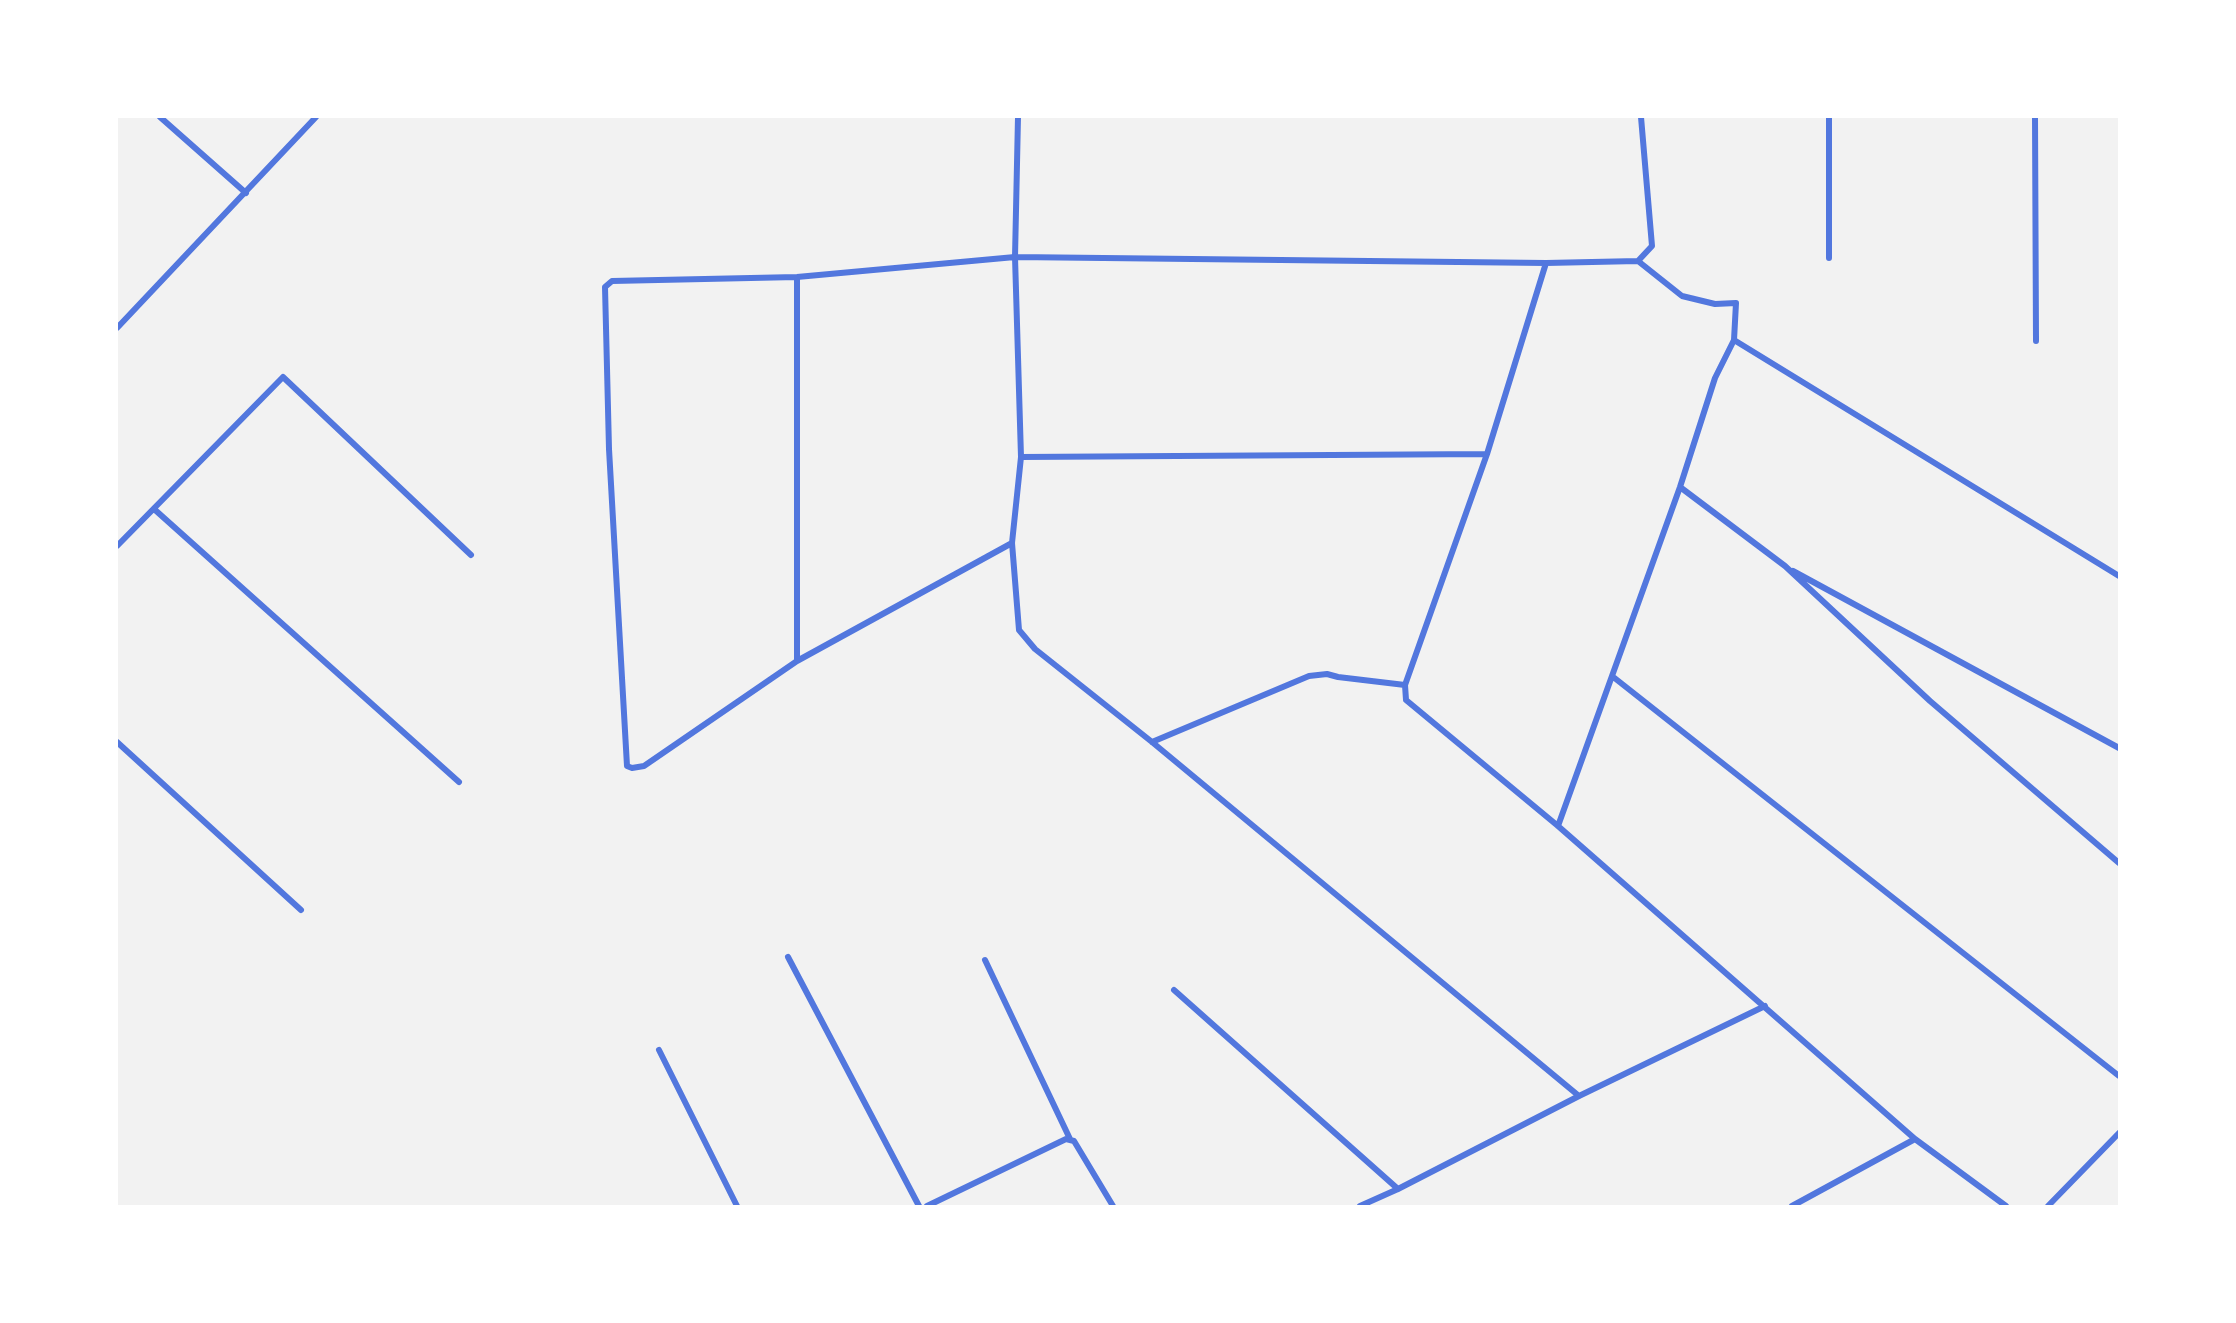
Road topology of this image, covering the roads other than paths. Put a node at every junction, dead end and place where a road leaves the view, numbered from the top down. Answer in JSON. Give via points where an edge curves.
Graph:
{"nodes":[{"id":1,"x":160,"y":117,"type":"edge"},
{"id":2,"x":315,"y":117,"type":"edge"},
{"id":3,"x":1018,"y":117,"type":"edge"},
{"id":4,"x":1641,"y":117,"type":"edge"},
{"id":5,"x":1829,"y":117,"type":"edge"},
{"id":6,"x":2035,"y":117,"type":"edge"},
{"id":7,"x":246,"y":193,"type":"junction"},
{"id":8,"x":1015,"y":257,"type":"junction"},
{"id":9,"x":1829,"y":258,"type":"dead end"},
{"id":10,"x":1638,"y":261,"type":"junction"},
{"id":11,"x":1546,"y":263,"type":"junction"},
{"id":12,"x":797,"y":277,"type":"junction"},
{"id":13,"x":117,"y":328,"type":"edge"},
{"id":14,"x":1734,"y":340,"type":"junction"},
{"id":15,"x":2036,"y":341,"type":"dead end"},
{"id":16,"x":1487,"y":454,"type":"junction"},
{"id":17,"x":1021,"y":457,"type":"junction"},
{"id":18,"x":1680,"y":487,"type":"junction"},
{"id":19,"x":154,"y":509,"type":"junction"},
{"id":20,"x":1012,"y":543,"type":"junction"},
{"id":21,"x":117,"y":546,"type":"edge"},
{"id":22,"x":471,"y":555,"type":"dead end"},
{"id":23,"x":1785,"y":566,"type":"junction"},
{"id":24,"x":2119,"y":576,"type":"edge"},
{"id":25,"x":797,"y":661,"type":"junction"},
{"id":26,"x":1612,"y":676,"type":"junction"},
{"id":27,"x":1405,"y":685,"type":"junction"},
{"id":28,"x":117,"y":742,"type":"edge"},
{"id":29,"x":1152,"y":742,"type":"junction"},
{"id":30,"x":2119,"y":748,"type":"edge"},
{"id":31,"x":459,"y":782,"type":"dead end"},
{"id":32,"x":1558,"y":826,"type":"junction"},
{"id":33,"x":2119,"y":863,"type":"edge"},
{"id":34,"x":301,"y":910,"type":"dead end"},
{"id":35,"x":788,"y":957,"type":"dead end"},
{"id":36,"x":985,"y":960,"type":"dead end"},
{"id":37,"x":1174,"y":990,"type":"dead end"},
{"id":38,"x":1765,"y":1006,"type":"junction"},
{"id":39,"x":659,"y":1050,"type":"dead end"},
{"id":40,"x":2119,"y":1076,"type":"edge"},
{"id":41,"x":1579,"y":1096,"type":"junction"},
{"id":42,"x":2119,"y":1133,"type":"edge"},
{"id":43,"x":1070,"y":1139,"type":"junction"},
{"id":44,"x":1915,"y":1139,"type":"junction"},
{"id":45,"x":1398,"y":1189,"type":"junction"},
{"id":46,"x":736,"y":1206,"type":"edge"},
{"id":47,"x":919,"y":1206,"type":"edge"},
{"id":48,"x":927,"y":1206,"type":"edge"},
{"id":49,"x":1113,"y":1206,"type":"edge"},
{"id":50,"x":1360,"y":1206,"type":"edge"},
{"id":51,"x":1792,"y":1206,"type":"edge"},
{"id":52,"x":2006,"y":1206,"type":"edge"},
{"id":53,"x":2048,"y":1206,"type":"edge"}],
"edges":[{"from":1,"to":7,"type":"street"},
{"from":2,"to":7,"type":"street"},
{"from":3,"to":8,"type":"street"},
{"from":4,"to":10,"type":"street","via":[[1652,246]]},
{"from":5,"to":9,"type":"street"},
{"from":6,"to":15,"type":"street"},
{"from":7,"to":13,"type":"street"},
{"from":8,"to":11,"type":"street"},
{"from":8,"to":12,"type":"street"},
{"from":8,"to":17,"type":"street"},
{"from":10,"to":11,"type":"street"},
{"from":10,"to":14,"type":"street","via":[[1682,296],[1715,304],[1736,303]]},
{"from":11,"to":16,"type":"street"},
{"from":12,"to":25,"type":"street"},
{"from":12,"to":25,"type":"street","via":[[612,281],[605,287],[609,449],[626,766],[644,766]]},
{"from":14,"to":18,"type":"street","via":[[1715,378]]},
{"from":14,"to":24,"type":"street"},
{"from":16,"to":17,"type":"street"},
{"from":16,"to":27,"type":"street"},
{"from":17,"to":20,"type":"street"},
{"from":18,"to":23,"type":"street"},
{"from":18,"to":26,"type":"street"},
{"from":19,"to":21,"type":"street"},
{"from":19,"to":22,"type":"street","via":[[283,377]]},
{"from":19,"to":31,"type":"street"},
{"from":20,"to":25,"type":"street"},
{"from":20,"to":29,"type":"street","via":[[1019,630],[1035,649]]},
{"from":23,"to":30,"type":"street"},
{"from":23,"to":33,"type":"street","via":[[1930,701]]},
{"from":26,"to":32,"type":"street"},
{"from":26,"to":40,"type":"street"},
{"from":27,"to":29,"type":"street","via":[[1327,674],[1309,676]]},
{"from":27,"to":32,"type":"street","via":[[1406,700]]},
{"from":28,"to":34,"type":"street"},
{"from":29,"to":41,"type":"street"},
{"from":32,"to":38,"type":"street"},
{"from":35,"to":47,"type":"street"},
{"from":36,"to":43,"type":"street"},
{"from":37,"to":45,"type":"street"},
{"from":38,"to":41,"type":"street"},
{"from":38,"to":44,"type":"street"},
{"from":39,"to":46,"type":"street"},
{"from":41,"to":45,"type":"street"},
{"from":42,"to":53,"type":"street"},
{"from":43,"to":48,"type":"street"},
{"from":43,"to":49,"type":"street"},
{"from":44,"to":51,"type":"street"},
{"from":44,"to":52,"type":"street"},
{"from":45,"to":50,"type":"street"}]}
